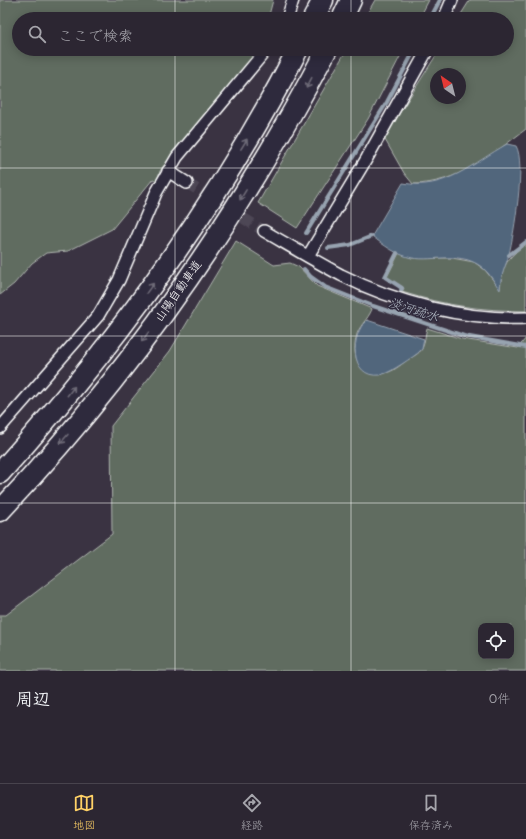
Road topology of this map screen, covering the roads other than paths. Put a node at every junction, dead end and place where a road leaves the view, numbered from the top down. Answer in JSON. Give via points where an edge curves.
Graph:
{"nodes":[{"id":1,"x":293,"y":0,"type":"edge"},
{"id":2,"x":323,"y":0,"type":"edge"},
{"id":3,"x":351,"y":0,"type":"edge"},
{"id":4,"x":452,"y":0,"type":"edge"},
{"id":5,"x":289,"y":12,"type":"edge"},
{"id":6,"x":317,"y":12,"type":"edge"},
{"id":7,"x":345,"y":12,"type":"edge"},
{"id":8,"x":447,"y":12,"type":"edge"},
{"id":9,"x":262,"y":56,"type":"edge"},
{"id":10,"x":294,"y":56,"type":"edge"},
{"id":11,"x":323,"y":56,"type":"edge"},
{"id":12,"x":424,"y":56,"type":"edge"},
{"id":13,"x":168,"y":171,"type":"junction"},
{"id":14,"x":187,"y":183,"type":"tunnel mouth"},
{"id":15,"x":264,"y":231,"type":"tunnel mouth"},
{"id":16,"x":308,"y":256,"type":"junction"},
{"id":17,"x":526,"y":318,"type":"edge"},
{"id":18,"x":0,"y":428,"type":"edge"},
{"id":19,"x":0,"y":473,"type":"edge"},
{"id":20,"x":0,"y":511,"type":"edge"}],
"edges":[{"from":1,"to":5,"type":"street"},
{"from":2,"to":6,"type":"highway"},
{"from":3,"to":7,"type":"highway"},
{"from":4,"to":8,"type":"street"},
{"from":9,"to":13,"type":"street"},
{"from":19,"to":10,"type":"highway","name":"山陽自動車道","one_way":true,"via":[[111,342],[160,274],[206,207],[251,134]]},
{"from":11,"to":20,"type":"highway","name":"山陽自動車道","one_way":true,"via":[[273,147],[180,290],[78,423]]},
{"from":12,"to":16,"type":"street"},
{"from":13,"to":14,"type":"street"},
{"from":13,"to":18,"type":"street","via":[[107,302],[67,353]]},
{"from":15,"to":16,"type":"street"},
{"from":16,"to":17,"type":"street","via":[[355,281],[415,302],[474,315]]}]}
